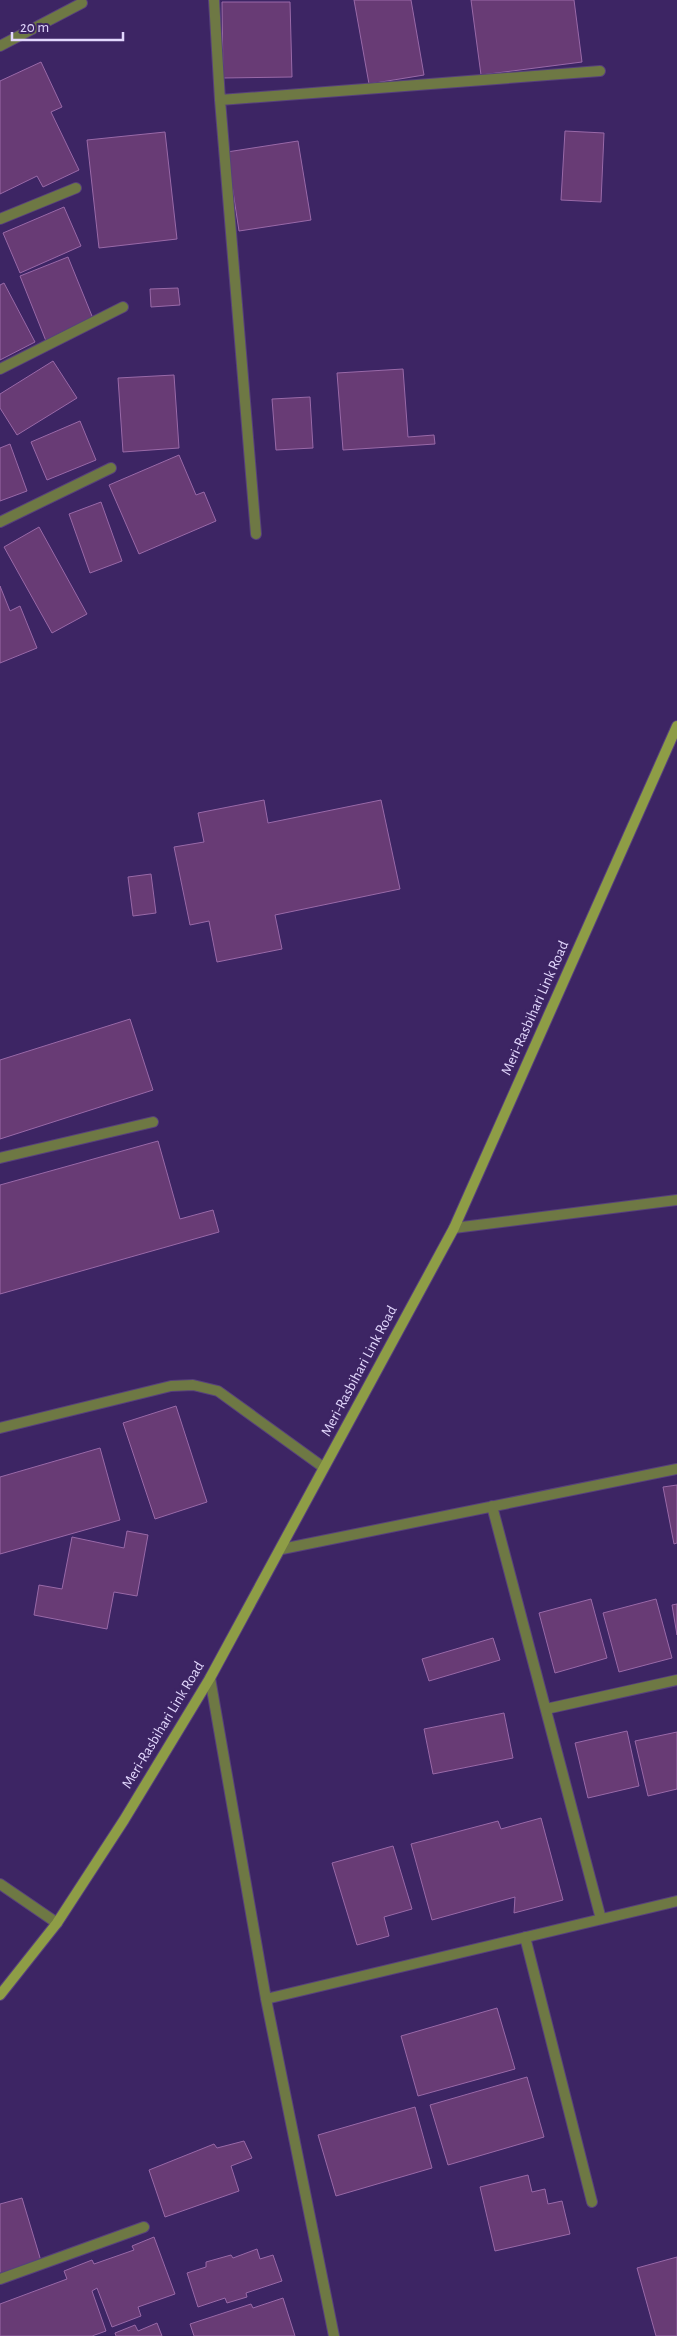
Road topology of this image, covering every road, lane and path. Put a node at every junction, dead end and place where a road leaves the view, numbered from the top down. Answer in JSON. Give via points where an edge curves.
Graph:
{"nodes":[{"id":1,"x":214,"y":0,"type":"edge"},
{"id":2,"x":82,"y":3,"type":"dead end"},
{"id":3,"x":0,"y":46,"type":"edge"},
{"id":4,"x":600,"y":71,"type":"dead end"},
{"id":5,"x":220,"y":100,"type":"junction"},
{"id":6,"x":76,"y":188,"type":"dead end"},
{"id":7,"x":0,"y":220,"type":"edge"},
{"id":8,"x":123,"y":307,"type":"dead end"},
{"id":9,"x":0,"y":369,"type":"edge"},
{"id":10,"x":111,"y":468,"type":"dead end"},
{"id":11,"x":0,"y":522,"type":"edge"},
{"id":12,"x":256,"y":534,"type":"dead end"},
{"id":13,"x":677,"y":726,"type":"edge"},
{"id":14,"x":153,"y":1122,"type":"dead end"},
{"id":15,"x":0,"y":1158,"type":"edge"},
{"id":16,"x":677,"y":1200,"type":"edge"},
{"id":17,"x":454,"y":1228,"type":"junction"},
{"id":18,"x":0,"y":1428,"type":"edge"},
{"id":19,"x":324,"y":1467,"type":"junction"},
{"id":20,"x":677,"y":1469,"type":"edge"},
{"id":21,"x":492,"y":1506,"type":"junction"},
{"id":22,"x":282,"y":1549,"type":"junction"},
{"id":23,"x":210,"y":1678,"type":"junction"},
{"id":24,"x":677,"y":1680,"type":"edge"},
{"id":25,"x":546,"y":1709,"type":"junction"},
{"id":26,"x":0,"y":1884,"type":"edge"},
{"id":27,"x":677,"y":1901,"type":"edge"},
{"id":28,"x":601,"y":1919,"type":"junction"},
{"id":29,"x":56,"y":1923,"type":"junction"},
{"id":30,"x":525,"y":1937,"type":"junction"},
{"id":31,"x":0,"y":1995,"type":"edge"},
{"id":32,"x":266,"y":1999,"type":"junction"},
{"id":33,"x":592,"y":2202,"type":"dead end"},
{"id":34,"x":144,"y":2227,"type":"dead end"},
{"id":35,"x":0,"y":2280,"type":"edge"},
{"id":36,"x":334,"y":2336,"type":"edge"}],
"edges":[{"from":1,"to":5,"type":"street"},
{"from":2,"to":3,"type":"street"},
{"from":4,"to":5,"type":"street"},
{"from":5,"to":12,"type":"street"},
{"from":6,"to":7,"type":"street"},
{"from":8,"to":9,"type":"street"},
{"from":10,"to":11,"type":"street"},
{"from":13,"to":17,"type":"main road","name":"Meri-Rasbihari Link Road"},
{"from":14,"to":15,"type":"street"},
{"from":16,"to":17,"type":"street"},
{"from":17,"to":19,"type":"main road","name":"Meri-Rasbihari Link Road"},
{"from":18,"to":19,"type":"street","via":[[170,1386],[193,1385],[218,1391]]},
{"from":19,"to":22,"type":"main road","name":"Meri-Rasbihari Link Road"},
{"from":20,"to":21,"type":"street"},
{"from":21,"to":22,"type":"street"},
{"from":21,"to":25,"type":"street"},
{"from":22,"to":23,"type":"main road","name":"Meri-Rasbihari Link Road"},
{"from":23,"to":29,"type":"main road","name":"Meri-Rasbihari Link Road","via":[[124,1820]]},
{"from":23,"to":32,"type":"street"},
{"from":24,"to":25,"type":"street"},
{"from":25,"to":28,"type":"street"},
{"from":26,"to":29,"type":"street"},
{"from":27,"to":28,"type":"street"},
{"from":28,"to":30,"type":"street"},
{"from":29,"to":31,"type":"main road","name":"Meri-Rasbihari Link Road"},
{"from":30,"to":32,"type":"street"},
{"from":30,"to":33,"type":"street"},
{"from":32,"to":36,"type":"street"},
{"from":34,"to":35,"type":"street"}]}
